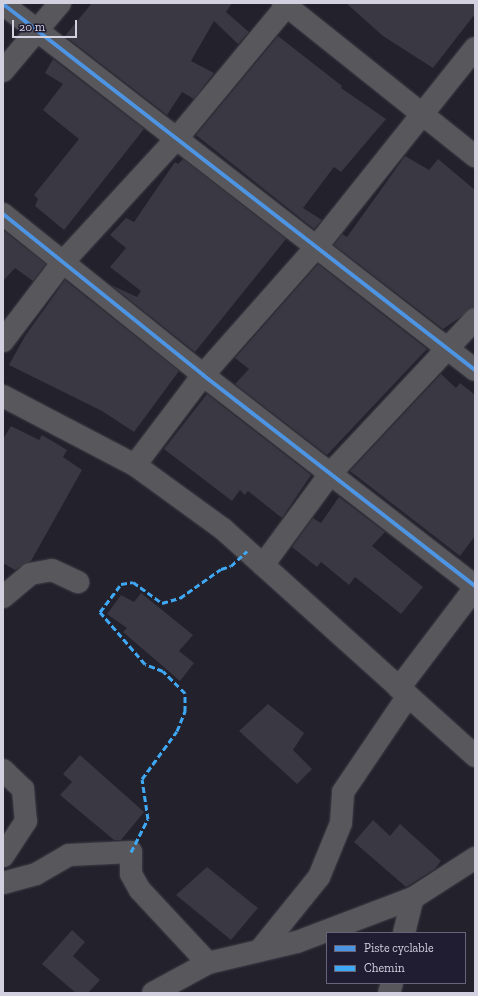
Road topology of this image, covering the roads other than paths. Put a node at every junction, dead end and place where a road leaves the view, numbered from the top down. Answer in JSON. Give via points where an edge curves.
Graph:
{"nodes":[{"id":1,"x":60,"y":3,"type":"edge"},
{"id":2,"x":3,"y":4,"type":"edge"},
{"id":3,"x":286,"y":4,"type":"edge"},
{"id":4,"x":38,"y":31,"type":"junction"},
{"id":5,"x":475,"y":48,"type":"edge"},
{"id":6,"x":3,"y":71,"type":"edge"},
{"id":7,"x":420,"y":115,"type":"junction"},
{"id":8,"x":178,"y":137,"type":"junction"},
{"id":9,"x":475,"y":156,"type":"edge"},
{"id":10,"x":3,"y":214,"type":"edge"},
{"id":11,"x":317,"y":246,"type":"junction"},
{"id":12,"x":63,"y":262,"type":"junction"},
{"id":13,"x":475,"y":319,"type":"edge"},
{"id":14,"x":3,"y":341,"type":"edge"},
{"id":15,"x":450,"y":350,"type":"junction"},
{"id":16,"x":475,"y":370,"type":"edge"},
{"id":17,"x":203,"y":375,"type":"junction"},
{"id":18,"x":3,"y":396,"type":"edge"},
{"id":19,"x":136,"y":465,"type":"junction"},
{"id":20,"x":330,"y":474,"type":"junction"},
{"id":21,"x":263,"y":565,"type":"junction"},
{"id":22,"x":78,"y":582,"type":"dead end"},
{"id":23,"x":475,"y":587,"type":"edge"},
{"id":24,"x":3,"y":597,"type":"edge"},
{"id":25,"x":403,"y":692,"type":"junction"},
{"id":26,"x":475,"y":756,"type":"edge"},
{"id":27,"x":3,"y":770,"type":"edge"},
{"id":28,"x":3,"y":856,"type":"edge"},
{"id":29,"x":475,"y":858,"type":"edge"},
{"id":30,"x":3,"y":883,"type":"edge"},
{"id":31,"x":413,"y":898,"type":"junction"},
{"id":32,"x":404,"y":932,"type":"edge"},
{"id":33,"x":260,"y":950,"type":"junction"},
{"id":34,"x":208,"y":963,"type":"junction"},
{"id":35,"x":153,"y":993,"type":"edge"}],
"edges":[{"from":1,"to":4,"type":"street"},
{"from":2,"to":4,"type":"street"},
{"from":3,"to":7,"type":"street"},
{"from":3,"to":8,"type":"street"},
{"from":4,"to":6,"type":"street"},
{"from":4,"to":8,"type":"street"},
{"from":5,"to":7,"type":"street"},
{"from":7,"to":9,"type":"street"},
{"from":7,"to":11,"type":"street"},
{"from":8,"to":11,"type":"street"},
{"from":8,"to":12,"type":"street"},
{"from":10,"to":12,"type":"street"},
{"from":11,"to":15,"type":"street"},
{"from":11,"to":17,"type":"street"},
{"from":12,"to":14,"type":"street"},
{"from":12,"to":17,"type":"street"},
{"from":13,"to":15,"type":"street"},
{"from":15,"to":16,"type":"street"},
{"from":15,"to":20,"type":"street"},
{"from":17,"to":19,"type":"street"},
{"from":17,"to":20,"type":"street"},
{"from":18,"to":19,"type":"street"},
{"from":19,"to":21,"type":"street","via":[[223,529]]},
{"from":20,"to":21,"type":"street"},
{"from":20,"to":23,"type":"street"},
{"from":21,"to":25,"type":"street"},
{"from":22,"to":24,"type":"street","via":[[52,570],[30,574]]},
{"from":23,"to":25,"type":"street"},
{"from":25,"to":26,"type":"street"},
{"from":25,"to":33,"type":"street","via":[[343,792],[341,823],[319,876]]},
{"from":27,"to":28,"type":"street","via":[[23,789],[26,821]]},
{"from":29,"to":31,"type":"street"},
{"from":30,"to":34,"type":"street","via":[[36,874],[69,855],[131,852],[131,874],[140,890]]},
{"from":31,"to":32,"type":"street"},
{"from":31,"to":33,"type":"street","via":[[297,942]]},
{"from":33,"to":34,"type":"street"},
{"from":34,"to":35,"type":"street"}]}
